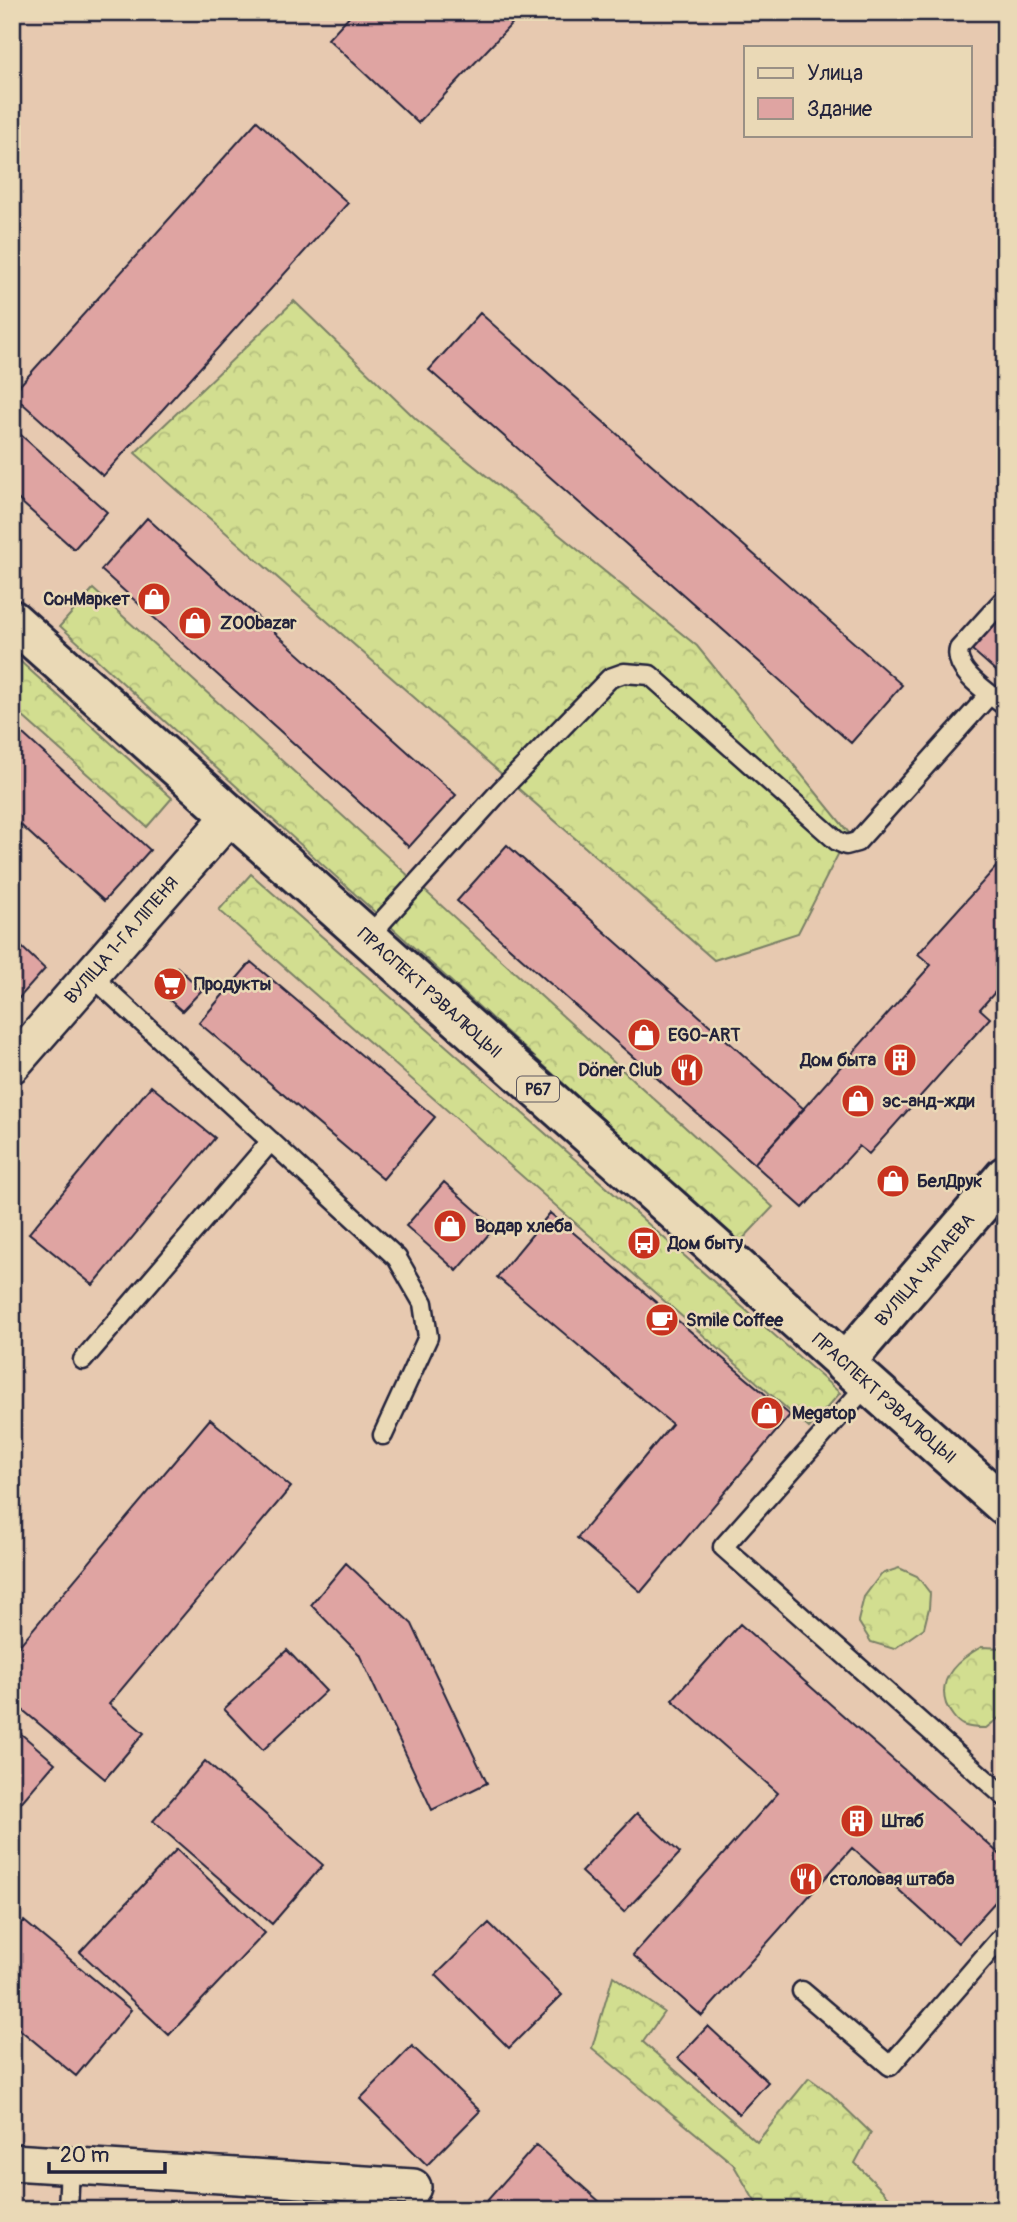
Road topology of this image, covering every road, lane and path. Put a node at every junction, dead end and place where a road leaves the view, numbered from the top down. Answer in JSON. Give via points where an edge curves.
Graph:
{"nodes":[{"id":1,"x":1005,"y":598,"type":"edge"},
{"id":2,"x":12,"y":620,"type":"edge"},
{"id":3,"x":990,"y":694,"type":"junction"},
{"id":4,"x":1005,"y":706,"type":"edge"},
{"id":5,"x":231,"y":815,"type":"junction"},
{"id":6,"x":368,"y":937,"type":"junction"},
{"id":7,"x":91,"y":975,"type":"junction"},
{"id":8,"x":12,"y":1065,"type":"edge"},
{"id":9,"x":271,"y":1141,"type":"junction"},
{"id":10,"x":1005,"y":1176,"type":"edge"},
{"id":11,"x":83,"y":1360,"type":"dead end"},
{"id":12,"x":856,"y":1374,"type":"junction"},
{"id":13,"x":383,"y":1435,"type":"dead end"},
{"id":14,"x":1005,"y":1506,"type":"edge"},
{"id":15,"x":1005,"y":1797,"type":"edge"},
{"id":16,"x":1005,"y":1933,"type":"edge"},
{"id":17,"x":802,"y":1991,"type":"dead end"},
{"id":18,"x":12,"y":2162,"type":"edge"},
{"id":19,"x":71,"y":2166,"type":"junction"},
{"id":20,"x":413,"y":2188,"type":"dead end"},
{"id":21,"x":68,"y":2210,"type":"edge"}],
"edges":[{"from":1,"to":3,"type":"lane","via":[[957,656],[961,668]]},
{"from":2,"to":5,"type":"main road","name":"ПРАСПЕКТ РЭВАЛЮЦЫІ","number":"Р67"},
{"from":3,"to":4,"type":"lane"},
{"from":3,"to":6,"type":"lane","via":[[857,842],[846,845],[650,675],[624,673],[610,678]]},
{"from":5,"to":6,"type":"main road","name":"ПРАСПЕКТ РЭВАЛЮЦЫІ","number":"Р67"},
{"from":5,"to":7,"type":"street","name":"ВУЛІЦА 1-ГА ЛІПЕНЯ"},
{"from":6,"to":12,"type":"main road","name":"ПРАСПЕКТ РЭВАЛЮЦЫІ","number":"Р67"},
{"from":7,"to":8,"type":"street","name":"ВУЛІЦА 1-ГА ЛІПЕНЯ"},
{"from":7,"to":9,"type":"lane"},
{"from":9,"to":11,"type":"lane"},
{"from":9,"to":13,"type":"lane","via":[[397,1258],[423,1303],[428,1338]]},
{"from":10,"to":12,"type":"main road","name":"ВУЛІЦА ЧАПАЕВА"},
{"from":12,"to":14,"type":"main road","name":"ПРАСПЕКТ РЭВАЛЮЦЫІ","number":"Р67"},
{"from":12,"to":15,"type":"lane","via":[[723,1547]]},
{"from":16,"to":17,"type":"lane","via":[[890,2066]]},
{"from":18,"to":19,"type":"street"},
{"from":19,"to":20,"type":"street"},
{"from":19,"to":21,"type":"lane"}]}
